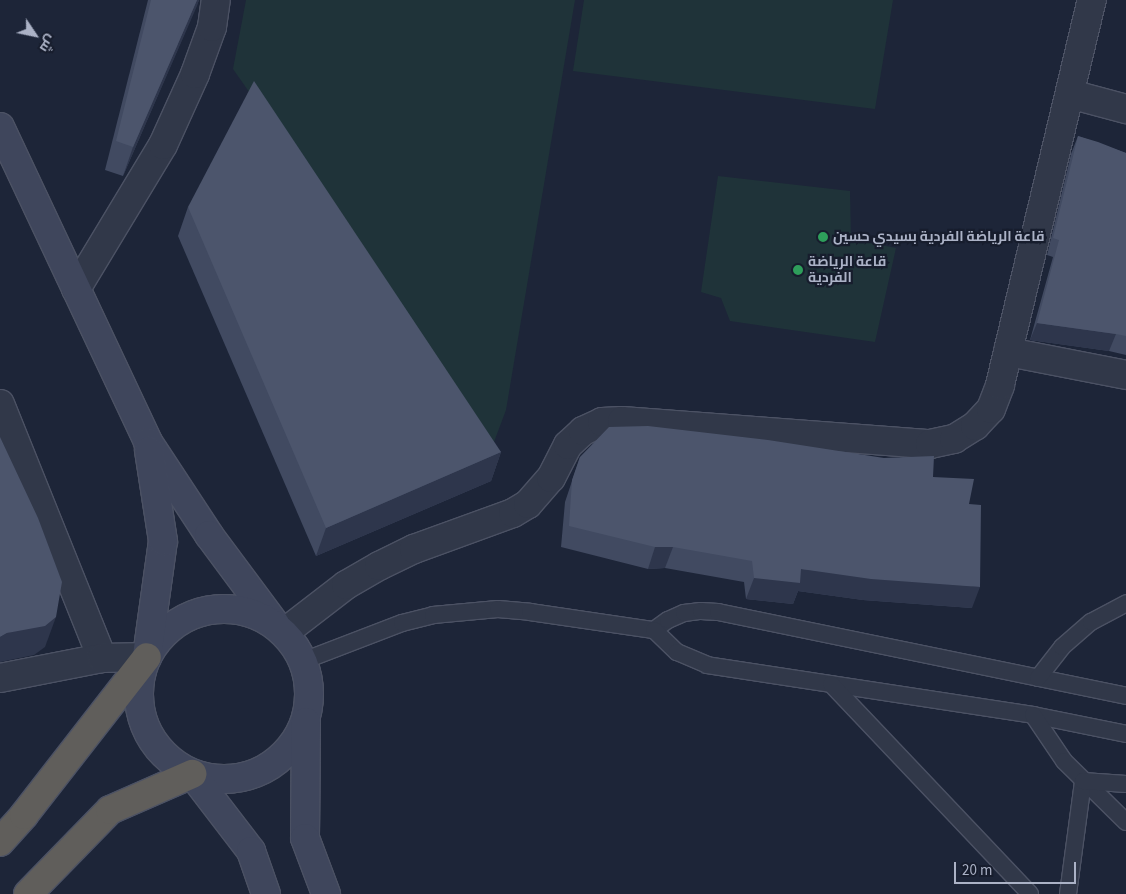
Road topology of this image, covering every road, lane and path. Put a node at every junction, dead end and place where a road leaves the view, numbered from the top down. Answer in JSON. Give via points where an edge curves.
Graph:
{"nodes":[{"id":1,"x":216,"y":0,"type":"edge"},
{"id":2,"x":1092,"y":0,"type":"edge"},
{"id":3,"x":1070,"y":94,"type":"junction"},
{"id":4,"x":1126,"y":109,"type":"edge"},
{"id":5,"x":0,"y":127,"type":"edge"},
{"id":6,"x":76,"y":289,"type":"junction"},
{"id":7,"x":1008,"y":352,"type":"junction"},
{"id":8,"x":1126,"y":375,"type":"edge"},
{"id":9,"x":4,"y":420,"type":"edge"},
{"id":10,"x":148,"y":442,"type":"junction"},
{"id":11,"x":1126,"y":602,"type":"edge"},
{"id":12,"x":280,"y":628,"type":"junction"},
{"id":13,"x":654,"y":630,"type":"junction"},
{"id":14,"x":146,"y":657,"type":"junction"},
{"id":15,"x":102,"y":658,"type":"junction"},
{"id":16,"x":303,"y":660,"type":"junction"},
{"id":17,"x":0,"y":678,"type":"edge"},
{"id":18,"x":1038,"y":678,"type":"junction"},
{"id":19,"x":831,"y":684,"type":"junction"},
{"id":20,"x":1126,"y":696,"type":"edge"},
{"id":21,"x":1033,"y":716,"type":"junction"},
{"id":22,"x":306,"y":720,"type":"junction"},
{"id":23,"x":1126,"y":734,"type":"edge"},
{"id":24,"x":192,"y":774,"type":"junction"},
{"id":25,"x":1084,"y":781,"type":"junction"},
{"id":26,"x":1126,"y":784,"type":"edge"},
{"id":27,"x":1126,"y":822,"type":"edge"},
{"id":28,"x":0,"y":842,"type":"edge"},
{"id":29,"x":28,"y":894,"type":"edge"},
{"id":30,"x":266,"y":894,"type":"edge"},
{"id":31,"x":326,"y":894,"type":"edge"},
{"id":32,"x":1030,"y":894,"type":"edge"},
{"id":33,"x":1068,"y":894,"type":"edge"}],
"edges":[{"from":1,"to":6,"type":"street","via":[[212,28],[163,145]]},
{"from":2,"to":3,"type":"street"},
{"from":3,"to":4,"type":"street"},
{"from":3,"to":7,"type":"street"},
{"from":5,"to":6,"type":"main road"},
{"from":6,"to":10,"type":"main road"},
{"from":7,"to":8,"type":"street"},
{"from":7,"to":12,"type":"street","via":[[991,408],[974,426],[954,439],[930,444],[602,422],[583,431],[568,445],[551,478],[528,504],[514,513],[414,549],[379,566]]},
{"from":9,"to":15,"type":"street"},
{"from":10,"to":12,"type":"main road","via":[[209,535]]},
{"from":10,"to":14,"type":"main road","via":[[163,541]]},
{"from":11,"to":18,"type":"lane","via":[[1091,622],[1062,647]]},
{"from":12,"to":14,"type":"main road","via":[[253,612],[228,608],[203,611],[180,620],[161,636]]},
{"from":12,"to":16,"type":"main road","via":[[296,645]]},
{"from":13,"to":16,"type":"lane","via":[[530,612],[498,609],[465,611],[433,615],[402,624]]},
{"from":13,"to":18,"type":"lane","via":[[684,613],[718,612]]},
{"from":13,"to":19,"type":"lane","via":[[678,652],[707,665]]},
{"from":14,"to":15,"type":"street"},
{"from":14,"to":24,"type":"main road","via":[[139,684],[140,712],[150,738],[169,760]]},
{"from":14,"to":28,"type":"highway"},
{"from":15,"to":17,"type":"street"},
{"from":16,"to":22,"type":"main road","via":[[310,700]]},
{"from":18,"to":20,"type":"lane"},
{"from":19,"to":21,"type":"lane"},
{"from":19,"to":32,"type":"lane"},
{"from":21,"to":23,"type":"lane"},
{"from":21,"to":25,"type":"lane","via":[[1064,761]]},
{"from":22,"to":24,"type":"main road","via":[[293,745],[273,764],[248,776],[220,780]]},
{"from":22,"to":31,"type":"main road","via":[[306,838]]},
{"from":24,"to":29,"type":"highway","via":[[110,810]]},
{"from":24,"to":30,"type":"main road","via":[[251,851]]},
{"from":25,"to":26,"type":"lane"},
{"from":25,"to":27,"type":"lane"},
{"from":25,"to":33,"type":"lane"}]}
